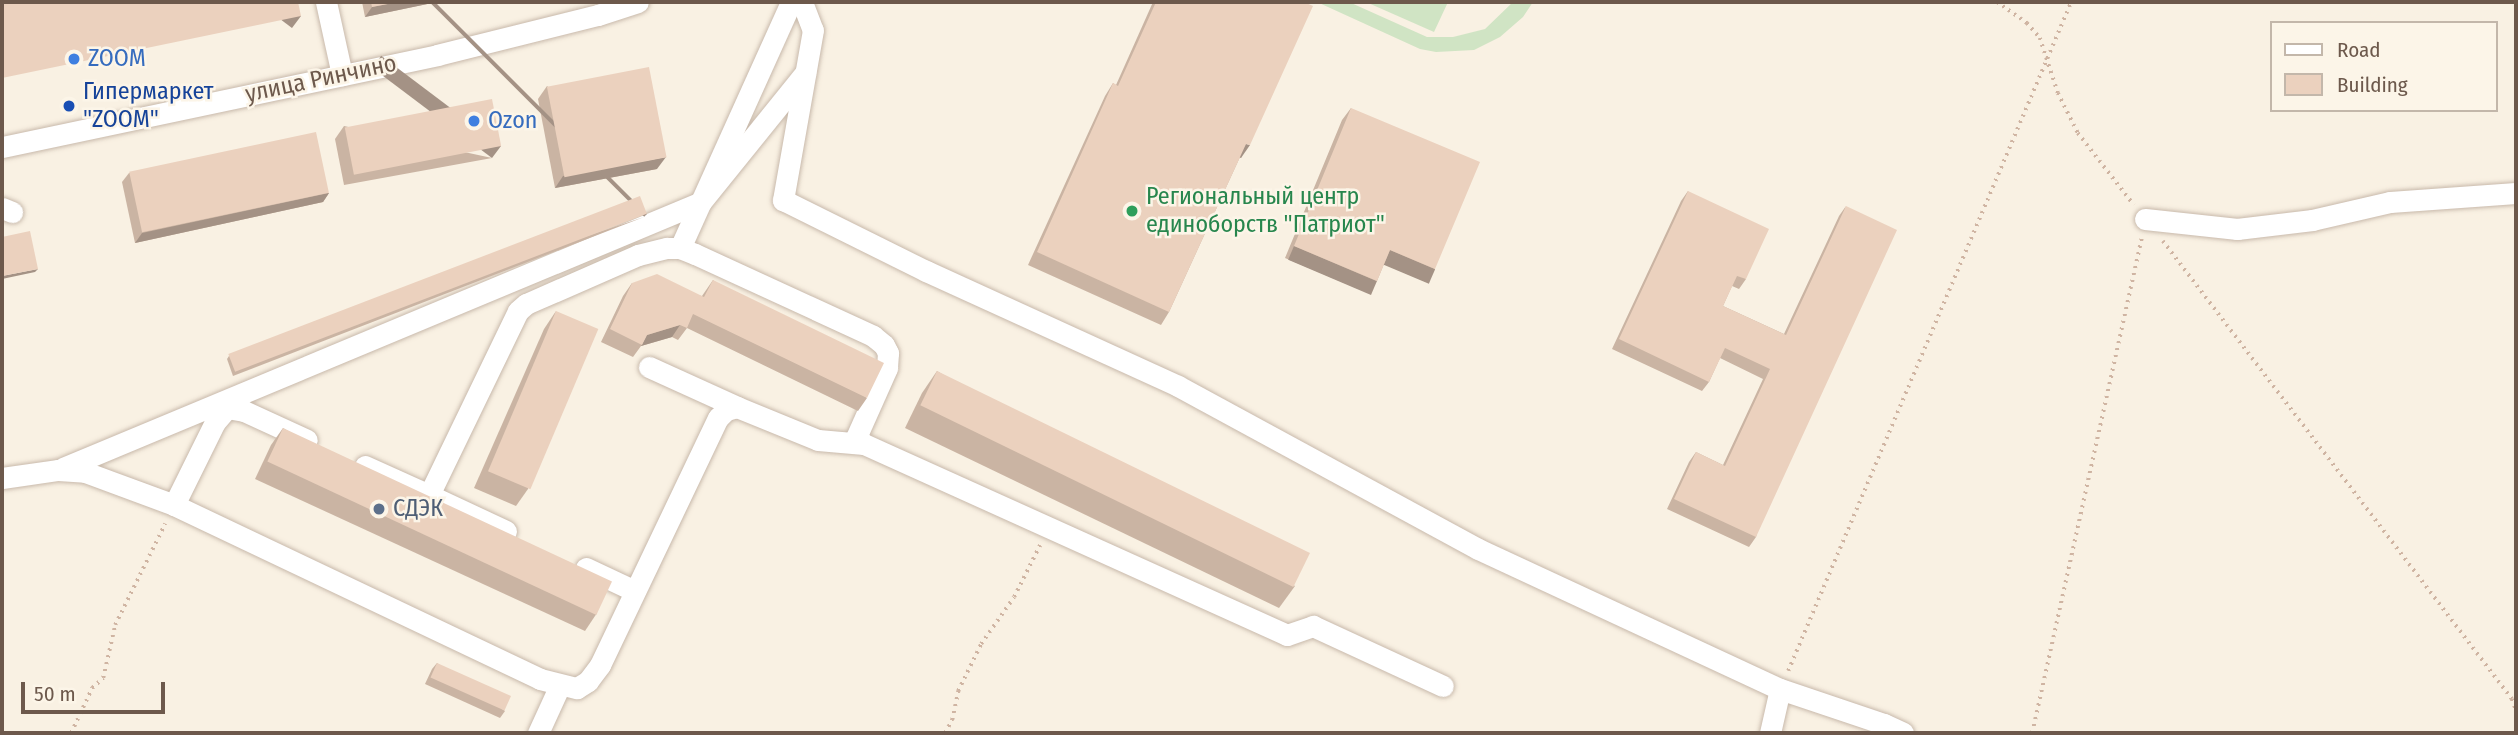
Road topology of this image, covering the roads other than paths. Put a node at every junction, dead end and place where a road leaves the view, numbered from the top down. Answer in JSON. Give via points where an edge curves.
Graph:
{"nodes":[{"id":1,"x":327,"y":2,"type":"edge"},
{"id":2,"x":638,"y":2,"type":"edge"},
{"id":3,"x":792,"y":2,"type":"edge"},
{"id":4,"x":802,"y":2,"type":"edge"},
{"id":5,"x":806,"y":72,"type":"junction"},
{"id":6,"x":342,"y":75,"type":"junction"},
{"id":7,"x":2,"y":147,"type":"edge"},
{"id":8,"x":2516,"y":193,"type":"edge"},
{"id":9,"x":701,"y":202,"type":"junction"},
{"id":10,"x":2146,"y":219,"type":"road end"},
{"id":11,"x":680,"y":248,"type":"junction"},
{"id":12,"x":649,"y":366,"type":"dead end"},
{"id":13,"x":737,"y":407,"type":"junction"},
{"id":14,"x":854,"y":442,"type":"junction"},
{"id":15,"x":58,"y":470,"type":"junction"},
{"id":16,"x":2,"y":478,"type":"edge"},
{"id":17,"x":429,"y":495,"type":"junction"},
{"id":18,"x":174,"y":505,"type":"junction"},
{"id":19,"x":526,"y":540,"type":"edge"},
{"id":20,"x":562,"y":557,"type":"edge"},
{"id":21,"x":635,"y":591,"type":"junction"},
{"id":22,"x":559,"y":685,"type":"junction"},
{"id":23,"x":1443,"y":686,"type":"dead end"},
{"id":24,"x":1780,"y":689,"type":"junction"},
{"id":25,"x":538,"y":733,"type":"edge"},
{"id":26,"x":1770,"y":733,"type":"edge"},
{"id":27,"x":1903,"y":733,"type":"edge"}],
"edges":[{"from":1,"to":6,"type":"street"},
{"from":2,"to":6,"type":"street","name":"улица Ринчино"},
{"from":3,"to":9,"type":"street"},
{"from":4,"to":5,"type":"street","via":[[813,30]]},
{"from":5,"to":9,"type":"street"},
{"from":5,"to":24,"type":"street","via":[[783,200],[1178,386],[1478,549]]},
{"from":6,"to":7,"type":"street","name":"улица Ринчино"},
{"from":8,"to":10,"type":"street","via":[[2390,202],[2312,220],[2237,229]]},
{"from":9,"to":11,"type":"street"},
{"from":9,"to":15,"type":"street"},
{"from":11,"to":14,"type":"street","via":[[873,335],[884,345],[887,368]]},
{"from":11,"to":17,"type":"street","via":[[638,255],[518,311]]},
{"from":12,"to":13,"type":"street"},
{"from":13,"to":14,"type":"street","via":[[818,440]]},
{"from":13,"to":21,"type":"street","via":[[718,418]]},
{"from":14,"to":23,"type":"street","via":[[1287,635],[1313,626]]},
{"from":15,"to":16,"type":"street"},
{"from":15,"to":18,"type":"street","via":[[85,472]]},
{"from":17,"to":18,"type":"street","via":[[244,411],[227,408],[215,422]]},
{"from":17,"to":19,"type":"street"},
{"from":18,"to":22,"type":"street"},
{"from":20,"to":21,"type":"street"},
{"from":21,"to":22,"type":"street","via":[[588,681],[577,688]]},
{"from":22,"to":25,"type":"street"},
{"from":24,"to":26,"type":"street"},
{"from":24,"to":27,"type":"street"}]}
